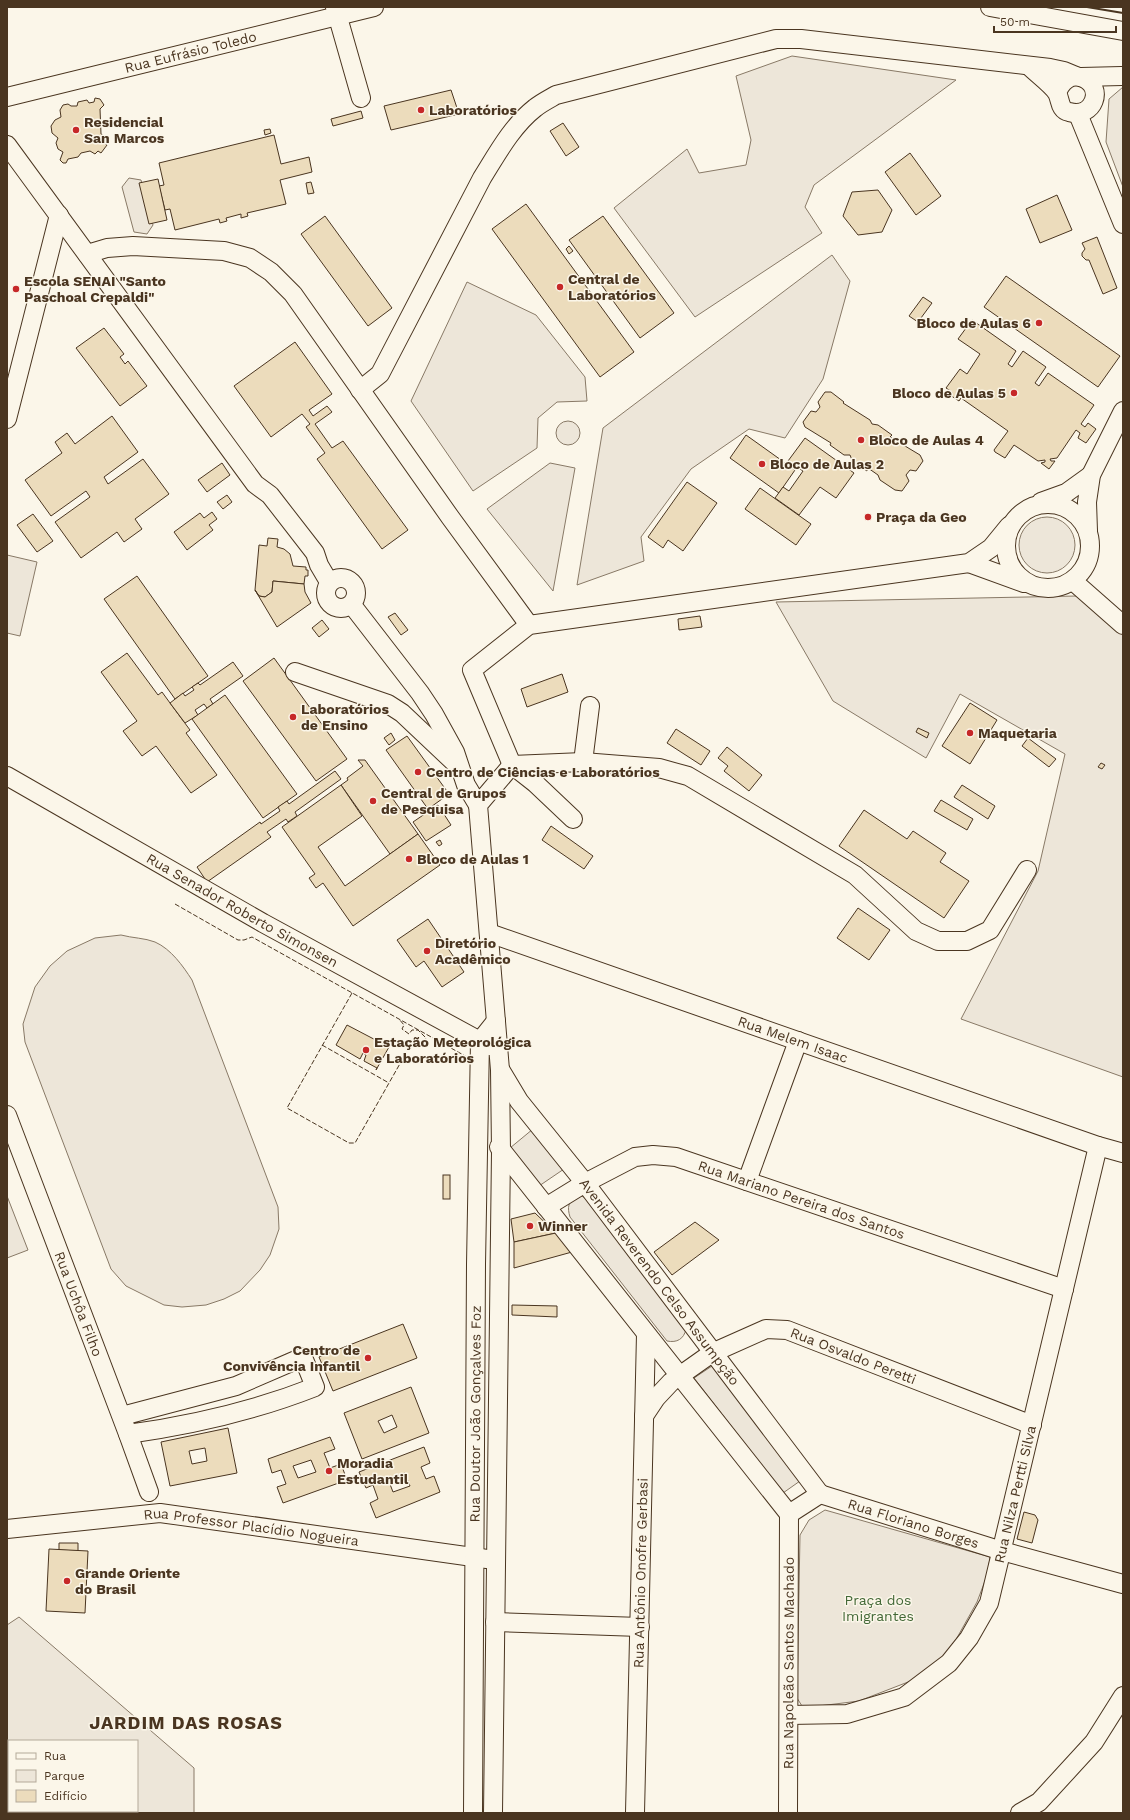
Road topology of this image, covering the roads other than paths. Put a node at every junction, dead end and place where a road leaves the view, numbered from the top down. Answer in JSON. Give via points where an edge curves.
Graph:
{"nodes":[{"id":1,"x":374,"y":7,"type":"edge"},
{"id":2,"x":990,"y":7,"type":"edge"},
{"id":3,"x":337,"y":12,"type":"edge"},
{"id":4,"x":1123,"y":30,"type":"edge"},
{"id":5,"x":1030,"y":67,"type":"junction"},
{"id":6,"x":1122,"y":75,"type":"edge"},
{"id":7,"x":1078,"y":77,"type":"junction"},
{"id":8,"x":1057,"y":93,"type":"junction"},
{"id":9,"x":7,"y":97,"type":"edge"},
{"id":10,"x":361,"y":98,"type":"dead end"},
{"id":11,"x":1095,"y":100,"type":"junction"},
{"id":12,"x":1078,"y":114,"type":"junction"},
{"id":13,"x":7,"y":145,"type":"edge"},
{"id":14,"x":59,"y":215,"type":"junction"},
{"id":15,"x":1123,"y":224,"type":"edge"},
{"id":16,"x":87,"y":254,"type":"junction"},
{"id":17,"x":360,"y":390,"type":"junction"},
{"id":18,"x":1123,"y":411,"type":"edge"},
{"id":19,"x":7,"y":419,"type":"edge"},
{"id":20,"x":1091,"y":475,"type":"junction"},
{"id":21,"x":1034,"y":505,"type":"junction"},
{"id":22,"x":1009,"y":526,"type":"junction"},
{"id":23,"x":1088,"y":532,"type":"junction"},
{"id":24,"x":969,"y":563,"type":"junction"},
{"id":25,"x":1073,"y":581,"type":"junction"},
{"id":26,"x":1029,"y":584,"type":"junction"},
{"id":27,"x":529,"y":625,"type":"junction"},
{"id":28,"x":1123,"y":625,"type":"edge"},
{"id":29,"x":295,"y":672,"type":"dead end"},
{"id":30,"x":590,"y":706,"type":"dead end"},
{"id":31,"x":582,"y":762,"type":"junction"},
{"id":32,"x":512,"y":765,"type":"junction"},
{"id":33,"x":460,"y":768,"type":"junction"},
{"id":34,"x":7,"y":776,"type":"edge"},
{"id":35,"x":478,"y":805,"type":"junction"},
{"id":36,"x":572,"y":819,"type":"dead end"},
{"id":37,"x":1027,"y":870,"type":"dead end"},
{"id":38,"x":489,"y":933,"type":"junction"},
{"id":39,"x":496,"y":1021,"type":"junction"},
{"id":40,"x":480,"y":1041,"type":"junction"},
{"id":41,"x":798,"y":1041,"type":"junction"},
{"id":42,"x":499,"y":1051,"type":"junction"},
{"id":43,"x":500,"y":1070,"type":"junction"},
{"id":44,"x":478,"y":1106,"type":"junction"},
{"id":45,"x":7,"y":1115,"type":"edge"},
{"id":46,"x":10,"y":1133,"type":"edge"},
{"id":47,"x":1098,"y":1146,"type":"junction"},
{"id":48,"x":501,"y":1151,"type":"junction"},
{"id":49,"x":1123,"y":1153,"type":"edge"},
{"id":50,"x":747,"y":1181,"type":"junction"},
{"id":51,"x":584,"y":1183,"type":"junction"},
{"id":52,"x":546,"y":1207,"type":"junction"},
{"id":53,"x":1064,"y":1289,"type":"junction"},
{"id":54,"x":646,"y":1334,"type":"junction"},
{"id":55,"x":712,"y":1352,"type":"junction"},
{"id":56,"x":679,"y":1376,"type":"junction"},
{"id":57,"x":122,"y":1416,"type":"junction"},
{"id":58,"x":644,"y":1416,"type":"junction"},
{"id":59,"x":1032,"y":1425,"type":"junction"},
{"id":60,"x":128,"y":1434,"type":"junction"},
{"id":61,"x":149,"y":1492,"type":"dead end"},
{"id":62,"x":820,"y":1494,"type":"junction"},
{"id":63,"x":789,"y":1514,"type":"junction"},
{"id":64,"x":7,"y":1529,"type":"edge"},
{"id":65,"x":1002,"y":1551,"type":"junction"},
{"id":66,"x":475,"y":1558,"type":"junction"},
{"id":67,"x":496,"y":1559,"type":"junction"},
{"id":68,"x":1123,"y":1584,"type":"edge"},
{"id":69,"x":495,"y":1622,"type":"junction"},
{"id":70,"x":640,"y":1626,"type":"junction"},
{"id":71,"x":1123,"y":1696,"type":"edge"},
{"id":72,"x":788,"y":1716,"type":"junction"},
{"id":73,"x":473,"y":1813,"type":"edge"},
{"id":74,"x":493,"y":1813,"type":"edge"},
{"id":75,"x":635,"y":1813,"type":"edge"},
{"id":76,"x":788,"y":1813,"type":"edge"},
{"id":77,"x":1020,"y":1813,"type":"edge"}],
"edges":[{"from":1,"to":3,"type":"street","name":"Rua Eufrásio Toledo"},
{"from":2,"to":4,"type":"street"},
{"from":3,"to":9,"type":"street","name":"Rua Eufrásio Toledo"},
{"from":3,"to":10,"type":"street"},
{"from":5,"to":7,"type":"street","via":[[1050,68]]},
{"from":5,"to":8,"type":"street"},
{"from":5,"to":17,"type":"street","via":[[801,39],[776,39],[556,95],[534,108],[501,148],[482,178],[380,374]]},
{"from":6,"to":7,"type":"street"},
{"from":6,"to":11,"type":"street"},
{"from":7,"to":8,"type":"street","via":[[1067,78]]},
{"from":7,"to":11,"type":"street","via":[[1088,80],[1093,86]]},
{"from":8,"to":12,"type":"street","via":[[1059,104],[1067,112]]},
{"from":11,"to":12,"type":"street","via":[[1088,110]]},
{"from":12,"to":15,"type":"street"},
{"from":13,"to":14,"type":"street"},
{"from":14,"to":16,"type":"street"},
{"from":14,"to":19,"type":"street"},
{"from":16,"to":17,"type":"street","via":[[107,248],[133,246],[224,251],[250,258],[270,272],[293,294]]},
{"from":16,"to":33,"type":"street","via":[[255,484],[270,495],[315,553],[329,582],[341,577],[352,582],[357,593],[352,605],[425,700],[455,752]]},
{"from":17,"to":27,"type":"street"},
{"from":18,"to":20,"type":"street"},
{"from":20,"to":21,"type":"street","via":[[1066,492]]},
{"from":20,"to":23,"type":"street","via":[[1087,502]]},
{"from":21,"to":22,"type":"street","via":[[1020,513]]},
{"from":21,"to":23,"type":"street","via":[[1058,504],[1075,513]]},
{"from":22,"to":24,"type":"street","via":[[991,548]]},
{"from":22,"to":26,"type":"street","via":[[1005,545],[1011,568]]},
{"from":23,"to":25,"type":"street","via":[[1090,553],[1083,570]]},
{"from":24,"to":26,"type":"street"},
{"from":24,"to":27,"type":"street"},
{"from":25,"to":26,"type":"street","via":[[1052,589]]},
{"from":25,"to":28,"type":"street"},
{"from":27,"to":32,"type":"street","via":[[472,670]]},
{"from":29,"to":33,"type":"street","via":[[388,704]]},
{"from":30,"to":31,"type":"street"},
{"from":31,"to":32,"type":"street"},
{"from":31,"to":37,"type":"street","via":[[659,768],[688,776],[855,875],[916,930],[938,941],[967,941],[990,930]]},
{"from":32,"to":35,"type":"street"},
{"from":32,"to":36,"type":"street","via":[[535,783]]},
{"from":33,"to":35,"type":"street","via":[[466,785]]},
{"from":34,"to":40,"type":"street","name":"Rua Senador Roberto Simonsen","via":[[263,923]]},
{"from":35,"to":38,"type":"street","name":"Rua Doutor João Gonçalves Foz"},
{"from":38,"to":39,"type":"street","name":"Rua Doutor João Gonçalves Foz"},
{"from":38,"to":41,"type":"street","name":"Rua Melem Isaac"},
{"from":39,"to":40,"type":"street"},
{"from":39,"to":42,"type":"street","name":"Rua Doutor João Gonçalves Foz"},
{"from":40,"to":42,"type":"street","name":"Rua Senador Roberto Simonsen"},
{"from":40,"to":44,"type":"street","name":"Rua Doutor João Gonçalves Foz"},
{"from":41,"to":47,"type":"street","name":"Rua Melem Isaac"},
{"from":41,"to":50,"type":"street"},
{"from":42,"to":43,"type":"street","name":"Rua Doutor João Gonçalves Foz"},
{"from":43,"to":48,"type":"street","name":"Rua Doutor João Gonçalves Foz"},
{"from":43,"to":51,"type":"street","name":"Avenida Reverendo Celso Assumpção","via":[[519,1101]]},
{"from":44,"to":48,"type":"street"},
{"from":44,"to":66,"type":"street","name":"Rua Doutor João Gonçalves Foz"},
{"from":45,"to":46,"type":"street","name":"Rua Uchôa Filho"},
{"from":46,"to":57,"type":"street","name":"Rua Uchôa Filho"},
{"from":47,"to":49,"type":"street","name":"Rua Melem Isaac"},
{"from":47,"to":53,"type":"street","name":"Rua Nilza Pertti Silva"},
{"from":48,"to":52,"type":"street"},
{"from":48,"to":67,"type":"street","name":"Rua Doutor João Gonçalves Foz"},
{"from":50,"to":51,"type":"street","name":"Rua Mariano Pereira dos Santos","via":[[676,1156],[653,1155],[635,1157]]},
{"from":50,"to":53,"type":"street","name":"Rua Mariano Pereira dos Santos"},
{"from":51,"to":52,"type":"street","name":"Rua Mariano Pereira dos Santos"},
{"from":51,"to":55,"type":"street","name":"Avenida Reverendo Celso Assumpção"},
{"from":52,"to":54,"type":"street"},
{"from":53,"to":59,"type":"street","name":"Rua Nilza Pertti Silva"},
{"from":54,"to":56,"type":"street"},
{"from":54,"to":58,"type":"street","name":"Rua Antônio Onofre Gerbasi"},
{"from":55,"to":56,"type":"street","name":"Rua Osvaldo Peretti"},
{"from":55,"to":59,"type":"street","name":"Rua Osvaldo Peretti","via":[[766,1329],[787,1330]]},
{"from":55,"to":62,"type":"street","name":"Avenida Reverendo Celso Assumpção"},
{"from":56,"to":58,"type":"street","name":"Rua Osvaldo Peretti","via":[[656,1398]]},
{"from":56,"to":63,"type":"street"},
{"from":57,"to":60,"type":"street","name":"Rua Uchôa Filho"},
{"from":57,"to":60,"type":"street","via":[[236,1386],[302,1357],[315,1387],[238,1414]]},
{"from":58,"to":70,"type":"street","name":"Rua Antônio Onofre Gerbasi"},
{"from":59,"to":65,"type":"street","name":"Rua Nilza Pertti Silva"},
{"from":60,"to":61,"type":"street","name":"Rua Uchôa Filho"},
{"from":62,"to":63,"type":"street"},
{"from":62,"to":65,"type":"street","name":"Rua Floriano Borges"},
{"from":63,"to":72,"type":"street","name":"Rua Napoleão Santos Machado"},
{"from":64,"to":66,"type":"street","name":"Rua Professor Placídio Nogueira","via":[[160,1513]]},
{"from":65,"to":68,"type":"street","name":"Rua Floriano Borges"},
{"from":65,"to":72,"type":"street","name":"Rua Nilza Pertti Silva","via":[[989,1603],[969,1638],[949,1663],[904,1697],[847,1714]]},
{"from":66,"to":67,"type":"street","name":"Rua Professor Placídio Nogueira"},
{"from":66,"to":73,"type":"street","name":"Rua Doutor João Gonçalves Foz"},
{"from":67,"to":69,"type":"street","name":"Rua Doutor João Gonçalves Foz"},
{"from":69,"to":70,"type":"street"},
{"from":69,"to":74,"type":"street","name":"Rua Doutor João Gonçalves Foz"},
{"from":70,"to":75,"type":"street","name":"Rua Antônio Onofre Gerbasi"},
{"from":71,"to":77,"type":"street","via":[[1094,1742],[1039,1802]]},
{"from":72,"to":76,"type":"street","name":"Rua Napoleão Santos Machado"}]}
